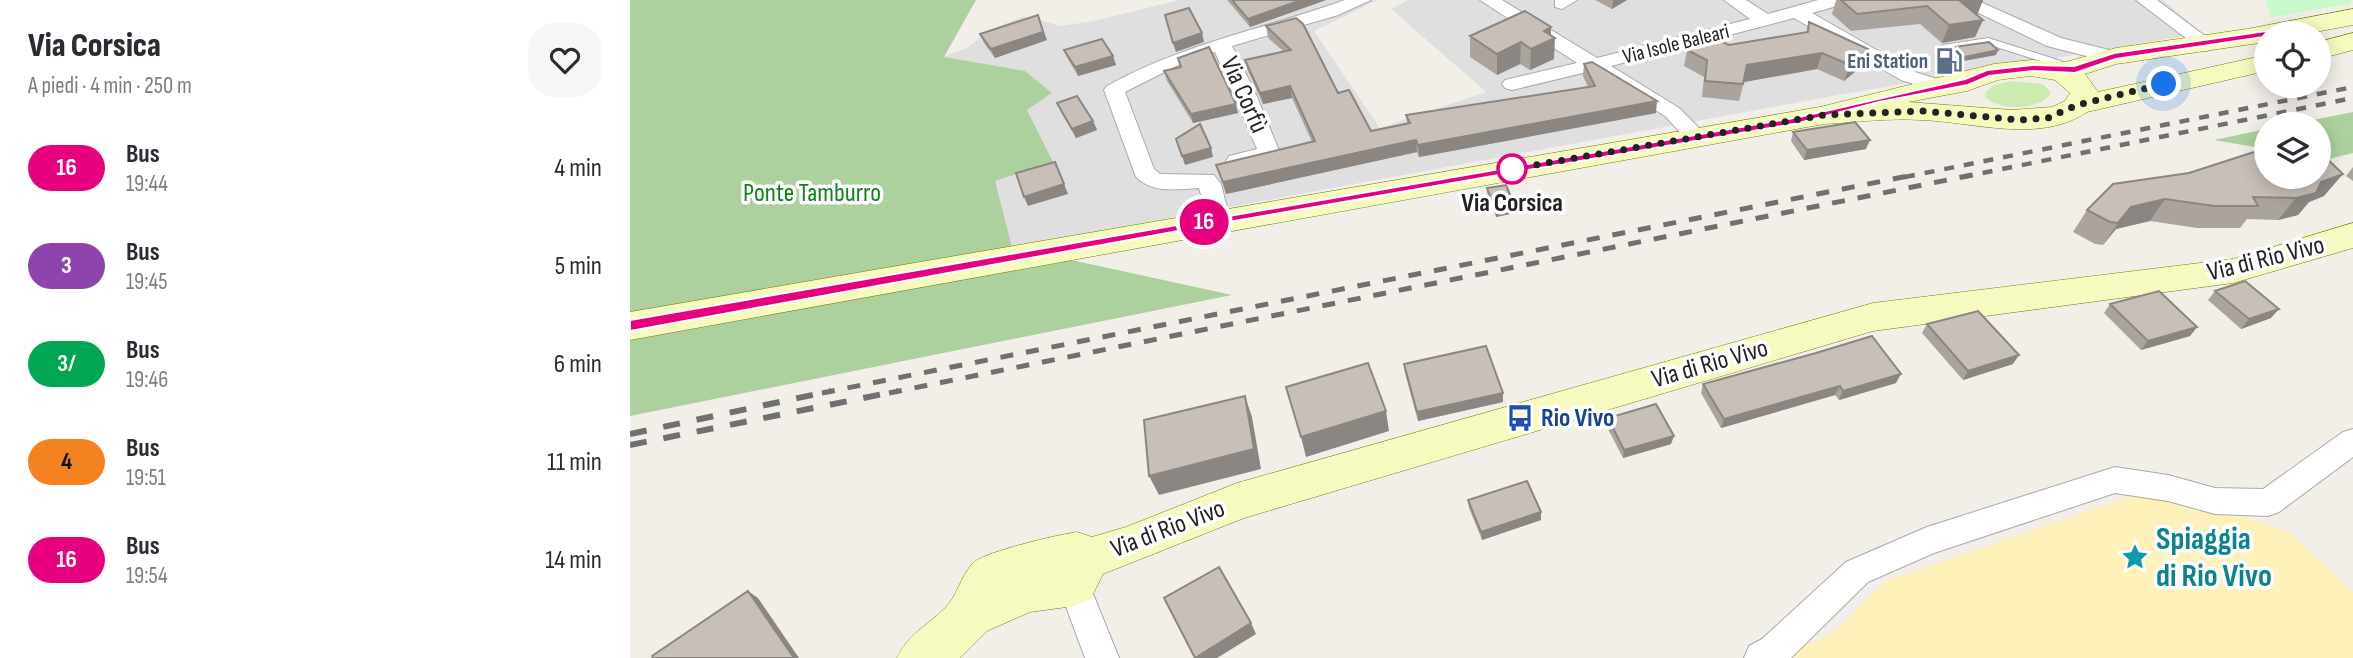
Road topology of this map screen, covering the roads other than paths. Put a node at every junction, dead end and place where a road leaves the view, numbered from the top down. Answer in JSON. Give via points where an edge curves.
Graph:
{"nodes":[{"id":1,"x":1362,"y":0,"type":"edge"},
{"id":2,"x":1489,"y":0,"type":"edge"},
{"id":3,"x":1733,"y":0,"type":"edge"},
{"id":4,"x":1838,"y":0,"type":"edge"},
{"id":5,"x":1961,"y":0,"type":"edge"},
{"id":6,"x":2145,"y":0,"type":"edge"},
{"id":7,"x":1797,"y":12,"type":"junction"},
{"id":8,"x":1766,"y":21,"type":"junction"},
{"id":9,"x":2331,"y":34,"type":"edge"},
{"id":10,"x":2352,"y":34,"type":"edge"},
{"id":11,"x":2254,"y":37,"type":"edge"},
{"id":12,"x":1221,"y":44,"type":"junction"},
{"id":13,"x":2207,"y":45,"type":"junction"},
{"id":14,"x":2331,"y":45,"type":"edge"},
{"id":15,"x":1592,"y":64,"type":"junction"},
{"id":16,"x":2254,"y":65,"type":"edge"},
{"id":17,"x":2118,"y":71,"type":"junction"},
{"id":18,"x":2063,"y":73,"type":"junction"},
{"id":19,"x":1968,"y":82,"type":"junction"},
{"id":20,"x":1512,"y":84,"type":"dead end"},
{"id":21,"x":2164,"y":84,"type":"junction"},
{"id":22,"x":1939,"y":86,"type":"junction"},
{"id":23,"x":1824,"y":115,"type":"junction"},
{"id":24,"x":1995,"y":116,"type":"junction"},
{"id":25,"x":1698,"y":138,"type":"junction"},
{"id":26,"x":1197,"y":178,"type":"junction"},
{"id":27,"x":1217,"y":220,"type":"junction"},
{"id":28,"x":2353,"y":235,"type":"edge"},
{"id":29,"x":630,"y":326,"type":"edge"},
{"id":30,"x":2353,"y":441,"type":"edge"},
{"id":31,"x":1079,"y":573,"type":"junction"},
{"id":32,"x":921,"y":658,"type":"edge"},
{"id":33,"x":1102,"y":658,"type":"edge"},
{"id":34,"x":1761,"y":658,"type":"edge"}],
"edges":[{"from":1,"to":12,"type":"street"},
{"from":2,"to":15,"type":"street"},
{"from":3,"to":8,"type":"street"},
{"from":4,"to":7,"type":"street","name":"Via Isole Baleari"},
{"from":5,"to":18,"type":"street"},
{"from":6,"to":13,"type":"street"},
{"from":7,"to":8,"type":"street","name":"Via Isole Baleari"},
{"from":7,"to":22,"type":"street","via":[[1908,76]]},
{"from":8,"to":15,"type":"street","name":"Via Isole Baleari"},
{"from":9,"to":10,"type":"main road"},
{"from":10,"to":14,"type":"main road"},
{"from":11,"to":13,"type":"main road"},
{"from":12,"to":26,"type":"street","name":"Via Corfù","via":[[1269,153],[1211,168]]},
{"from":12,"to":26,"type":"street","via":[[1157,67],[1114,90],[1149,178],[1166,183]]},
{"from":13,"to":17,"type":"main road"},
{"from":15,"to":20,"type":"street","name":"Via Isole Baleari"},
{"from":15,"to":25,"type":"street","via":[[1672,112]]},
{"from":16,"to":21,"type":"main road"},
{"from":17,"to":18,"type":"main road"},
{"from":17,"to":18,"type":"street","via":[[2083,53]]},
{"from":17,"to":21,"type":"main road"},
{"from":18,"to":19,"type":"main road","via":[[1998,71]]},
{"from":18,"to":19,"type":"lane","via":[[1988,41],[1944,48],[1947,61]]},
{"from":18,"to":21,"type":"main road"},
{"from":18,"to":24,"type":"main road","via":[[2048,118]]},
{"from":19,"to":22,"type":"main road"},
{"from":19,"to":24,"type":"main road","via":[[1972,101]]},
{"from":22,"to":23,"type":"main road"},
{"from":23,"to":24,"type":"main road","via":[[1923,111]]},
{"from":23,"to":25,"type":"main road"},
{"from":25,"to":27,"type":"main road"},
{"from":26,"to":27,"type":"street","via":[[1210,184]]},
{"from":27,"to":29,"type":"main road"},
{"from":28,"to":31,"type":"main road","name":"Via di Rio Vivo","via":[[2234,271],[1873,317],[1237,502],[1130,546]]},
{"from":30,"to":34,"type":"street","via":[[2268,503],[2215,500],[2115,480],[1927,541],[1857,572]]},
{"from":31,"to":32,"type":"main road","name":"Via di Rio Vivo","via":[[1077,552],[991,575],[975,597],[976,610]]},
{"from":31,"to":33,"type":"street"}]}
